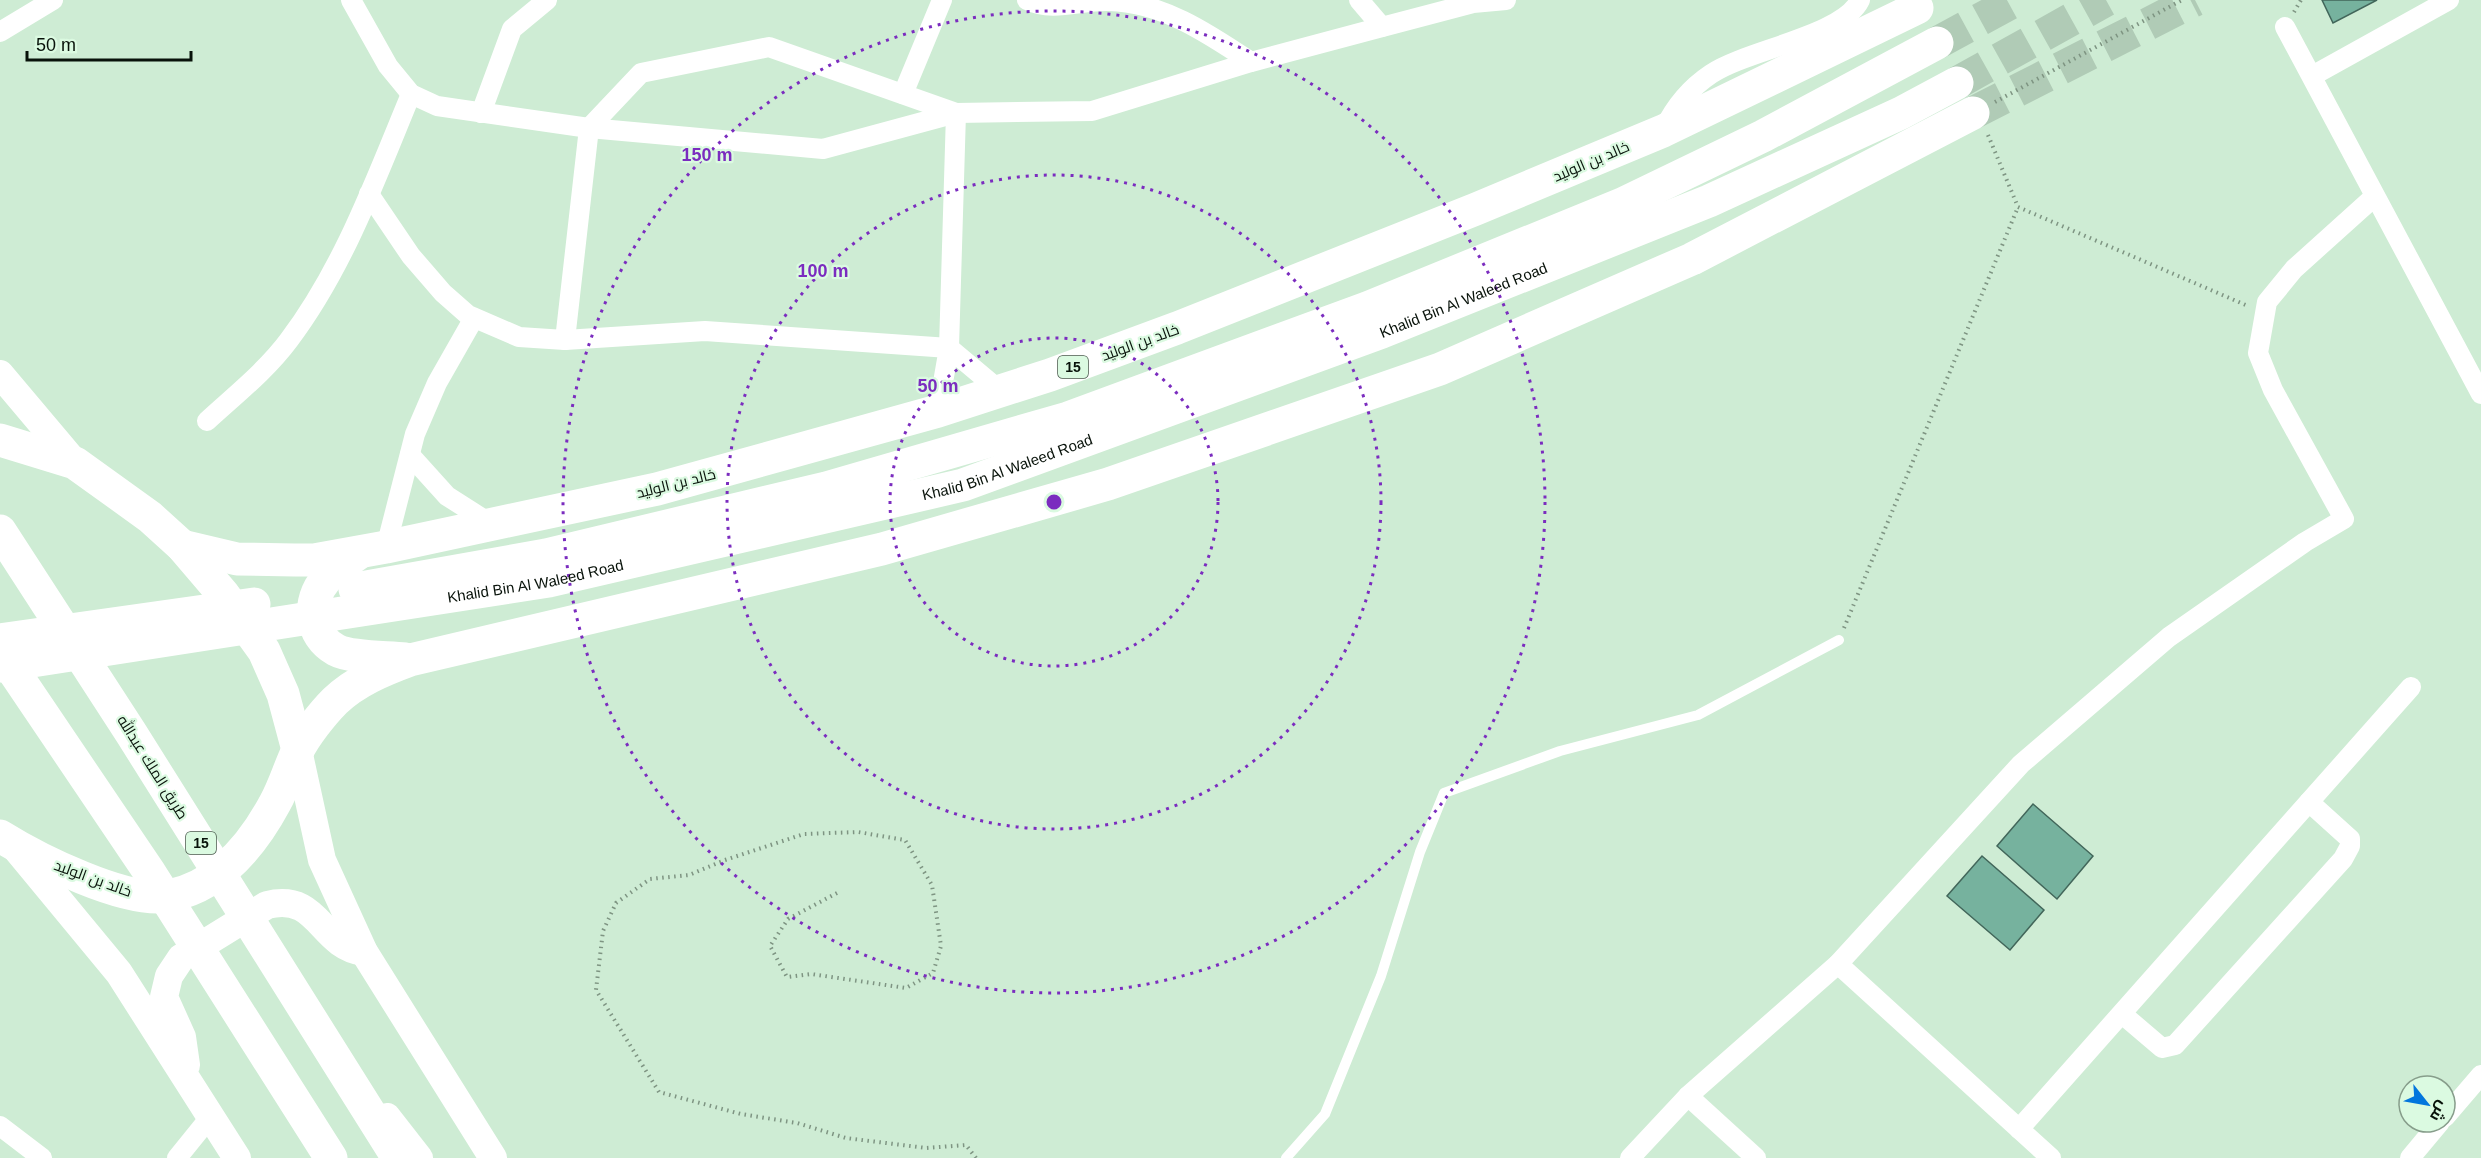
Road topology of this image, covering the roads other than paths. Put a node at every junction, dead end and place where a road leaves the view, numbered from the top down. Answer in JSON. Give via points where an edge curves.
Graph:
{"nodes":[{"id":1,"x":52,"y":0,"type":"edge"},
{"id":2,"x":351,"y":0,"type":"edge"},
{"id":3,"x":547,"y":0,"type":"edge"},
{"id":4,"x":942,"y":0,"type":"edge"},
{"id":5,"x":1027,"y":0,"type":"edge"},
{"id":6,"x":1359,"y":0,"type":"edge"},
{"id":7,"x":1506,"y":0,"type":"edge"},
{"id":8,"x":1860,"y":0,"type":"edge"},
{"id":9,"x":2449,"y":0,"type":"edge"},
{"id":10,"x":1472,"y":2,"type":"edge"},
{"id":11,"x":1917,"y":8,"type":"dead end"},
{"id":12,"x":1382,"y":27,"type":"junction"},
{"id":13,"x":2285,"y":27,"type":"dead end"},
{"id":14,"x":0,"y":32,"type":"edge"},
{"id":15,"x":1937,"y":43,"type":"tunnel mouth"},
{"id":16,"x":1251,"y":62,"type":"junction"},
{"id":17,"x":2312,"y":76,"type":"junction"},
{"id":18,"x":1957,"y":82,"type":"tunnel mouth"},
{"id":19,"x":411,"y":94,"type":"junction"},
{"id":20,"x":903,"y":94,"type":"junction"},
{"id":21,"x":956,"y":112,"type":"junction"},
{"id":22,"x":481,"y":113,"type":"junction"},
{"id":23,"x":1980,"y":122,"type":"tunnel mouth"},
{"id":24,"x":589,"y":128,"type":"junction"},
{"id":25,"x":1663,"y":131,"type":"junction"},
{"id":26,"x":369,"y":194,"type":"junction"},
{"id":27,"x":2374,"y":197,"type":"junction"},
{"id":28,"x":474,"y":318,"type":"junction"},
{"id":29,"x":565,"y":340,"type":"junction"},
{"id":30,"x":949,"y":348,"type":"junction"},
{"id":31,"x":0,"y":375,"type":"edge"},
{"id":32,"x":999,"y":390,"type":"junction"},
{"id":33,"x":2481,"y":394,"type":"edge"},
{"id":34,"x":938,"y":411,"type":"junction"},
{"id":35,"x":207,"y":421,"type":"dead end"},
{"id":36,"x":0,"y":440,"type":"edge"},
{"id":37,"x":410,"y":455,"type":"junction"},
{"id":38,"x":75,"y":463,"type":"junction"},
{"id":39,"x":491,"y":525,"type":"junction"},
{"id":40,"x":0,"y":531,"type":"edge"},
{"id":41,"x":182,"y":546,"type":"junction"},
{"id":42,"x":373,"y":550,"type":"junction"},
{"id":43,"x":547,"y":568,"type":"junction"},
{"id":44,"x":0,"y":640,"type":"edge"},
{"id":45,"x":1839,"y":640,"type":"road end"},
{"id":46,"x":0,"y":651,"type":"edge"},
{"id":47,"x":410,"y":660,"type":"junction"},
{"id":48,"x":0,"y":666,"type":"edge"},
{"id":49,"x":2411,"y":687,"type":"dead end"},
{"id":50,"x":298,"y":750,"type":"junction"},
{"id":51,"x":2309,"y":802,"type":"junction"},
{"id":52,"x":5,"y":839,"type":"edge"},
{"id":53,"x":364,"y":952,"type":"junction"},
{"id":54,"x":1838,"y":964,"type":"junction"},
{"id":55,"x":305,"y":1011,"type":"junction"},
{"id":56,"x":2122,"y":1014,"type":"junction"},
{"id":57,"x":2481,"y":1075,"type":"edge"},
{"id":58,"x":185,"y":1076,"type":"junction"},
{"id":59,"x":1688,"y":1096,"type":"junction"},
{"id":60,"x":2457,"y":1103,"type":"edge"},
{"id":61,"x":211,"y":1116,"type":"junction"},
{"id":62,"x":0,"y":1126,"type":"edge"},
{"id":63,"x":2019,"y":1129,"type":"junction"},
{"id":64,"x":2430,"y":1134,"type":"edge"},
{"id":65,"x":42,"y":1158,"type":"edge"},
{"id":66,"x":177,"y":1158,"type":"edge"},
{"id":67,"x":237,"y":1158,"type":"edge"},
{"id":68,"x":331,"y":1158,"type":"edge"},
{"id":69,"x":398,"y":1158,"type":"edge"},
{"id":70,"x":419,"y":1158,"type":"edge"},
{"id":71,"x":493,"y":1158,"type":"edge"},
{"id":72,"x":1286,"y":1158,"type":"edge"},
{"id":73,"x":1630,"y":1158,"type":"edge"},
{"id":74,"x":1756,"y":1158,"type":"edge"},
{"id":75,"x":2051,"y":1158,"type":"edge"},
{"id":76,"x":2410,"y":1158,"type":"edge"}],
"edges":[{"from":1,"to":14,"type":"street"},
{"from":2,"to":19,"type":"street","via":[[388,66]]},
{"from":3,"to":22,"type":"street","via":[[512,29]]},
{"from":4,"to":20,"type":"street"},
{"from":5,"to":16,"type":"street","via":[[1044,7],[1109,1],[1145,6],[1207,33]]},
{"from":6,"to":12,"type":"street"},
{"from":7,"to":10,"type":"street"},
{"from":8,"to":25,"type":"street","via":[[1844,20],[1713,72],[1683,98]]},
{"from":9,"to":17,"type":"street"},
{"from":10,"to":12,"type":"street"},
{"from":11,"to":25,"type":"highway","name":"خالد بن الوليد","number":"15"},
{"from":12,"to":16,"type":"street"},
{"from":13,"to":17,"type":"street"},
{"from":15,"to":43,"type":"highway","name":"Khalid Bin Al Waleed Road","via":[[1763,136],[1622,204],[1222,363],[1068,418]]},
{"from":16,"to":21,"type":"street","via":[[1092,111]]},
{"from":17,"to":27,"type":"street"},
{"from":18,"to":43,"type":"highway","name":"Khalid Bin Al Waleed Road","via":[[1901,113],[1698,206],[1382,332],[963,485]]},
{"from":19,"to":22,"type":"street","via":[[437,106]]},
{"from":19,"to":26,"type":"street"},
{"from":20,"to":21,"type":"street"},
{"from":20,"to":24,"type":"street","via":[[769,47],[641,72]]},
{"from":21,"to":24,"type":"street","via":[[823,148]]},
{"from":21,"to":30,"type":"street"},
{"from":22,"to":24,"type":"street"},
{"from":23,"to":47,"type":"highway","name":"خالد بن الوليد","number":"15","via":[[1692,259],[1428,372],[1108,484],[894,546]]},
{"from":24,"to":29,"type":"street"},
{"from":25,"to":32,"type":"highway","name":"خالد بن الوليد","number":"15","via":[[1177,328]]},
{"from":26,"to":28,"type":"street","via":[[411,256],[443,293]]},
{"from":26,"to":35,"type":"street","via":[[314,303],[287,342]]},
{"from":27,"to":33,"type":"street"},
{"from":27,"to":54,"type":"street","via":[[2294,269],[2267,302],[2258,352],[2273,390],[2344,519],[2169,637],[2093,700],[2021,764]]},
{"from":28,"to":29,"type":"street","via":[[519,337]]},
{"from":28,"to":37,"type":"street","via":[[437,383]]},
{"from":29,"to":30,"type":"street","via":[[705,331]]},
{"from":30,"to":32,"type":"street"},
{"from":30,"to":34,"type":"street"},
{"from":31,"to":38,"type":"main road"},
{"from":32,"to":34,"type":"highway","name":"خالد بن الوليد","number":"15"},
{"from":34,"to":39,"type":"highway","name":"خالد بن الوليد","number":"15","via":[[657,489]]},
{"from":36,"to":38,"type":"highway","name":"خالد بن الوليد","number":"15"},
{"from":37,"to":39,"type":"street","via":[[447,496]]},
{"from":37,"to":42,"type":"street"},
{"from":38,"to":41,"type":"highway","name":"خالد بن الوليد","number":"15","via":[[150,517]]},
{"from":39,"to":42,"type":"highway","name":"خالد بن الوليد","number":"15"},
{"from":40,"to":55,"type":"highway","name":"طريق الملك عبدالله","number":"15"},
{"from":41,"to":42,"type":"highway","name":"خالد بن الوليد","number":"15","via":[[237,559],[314,560]]},
{"from":41,"to":50,"type":"highway","name":"خالد بن الوليد","number":"15","via":[[224,594],[264,651],[283,694]]},
{"from":42,"to":47,"type":"highway","number":"15","via":[[326,579],[312,602],[314,624],[337,650]]},
{"from":43,"to":44,"type":"highway","name":"Khalid Bin Al Waleed Road","via":[[334,592]]},
{"from":43,"to":48,"type":"highway","name":"Khalid Bin Al Waleed Road"},
{"from":45,"to":72,"type":"lane","via":[[1698,715],[1560,751],[1444,793],[1420,852],[1381,976],[1325,1114]]},
{"from":46,"to":68,"type":"highway","via":[[150,873]]},
{"from":47,"to":50,"type":"highway","name":"خالد بن الوليد","number":"15","via":[[370,676],[335,702]]},
{"from":49,"to":51,"type":"street"},
{"from":50,"to":52,"type":"highway","name":"خالد بن الوليد","number":"15","via":[[276,802],[229,865],[200,884],[167,896],[132,894],[49,863]]},
{"from":50,"to":53,"type":"main road","via":[[322,860]]},
{"from":51,"to":56,"type":"street"},
{"from":51,"to":56,"type":"street","via":[[2349,839],[2343,859],[2175,1045],[2162,1047]]},
{"from":52,"to":58,"type":"main road","via":[[119,973]]},
{"from":53,"to":58,"type":"main road","via":[[345,948],[306,909],[287,903],[267,905],[181,958],[169,976],[164,997],[182,1037]]},
{"from":53,"to":71,"type":"main road"},
{"from":54,"to":59,"type":"street"},
{"from":54,"to":63,"type":"street"},
{"from":55,"to":69,"type":"highway","name":"طريق الملك عبدالله","number":"15"},
{"from":55,"to":70,"type":"main road"},
{"from":56,"to":63,"type":"street"},
{"from":57,"to":60,"type":"street"},
{"from":58,"to":61,"type":"main road"},
{"from":59,"to":73,"type":"street"},
{"from":59,"to":74,"type":"street"},
{"from":61,"to":66,"type":"street"},
{"from":61,"to":67,"type":"main road"},
{"from":62,"to":65,"type":"street"},
{"from":63,"to":75,"type":"street"},
{"from":64,"to":76,"type":"street"}]}
